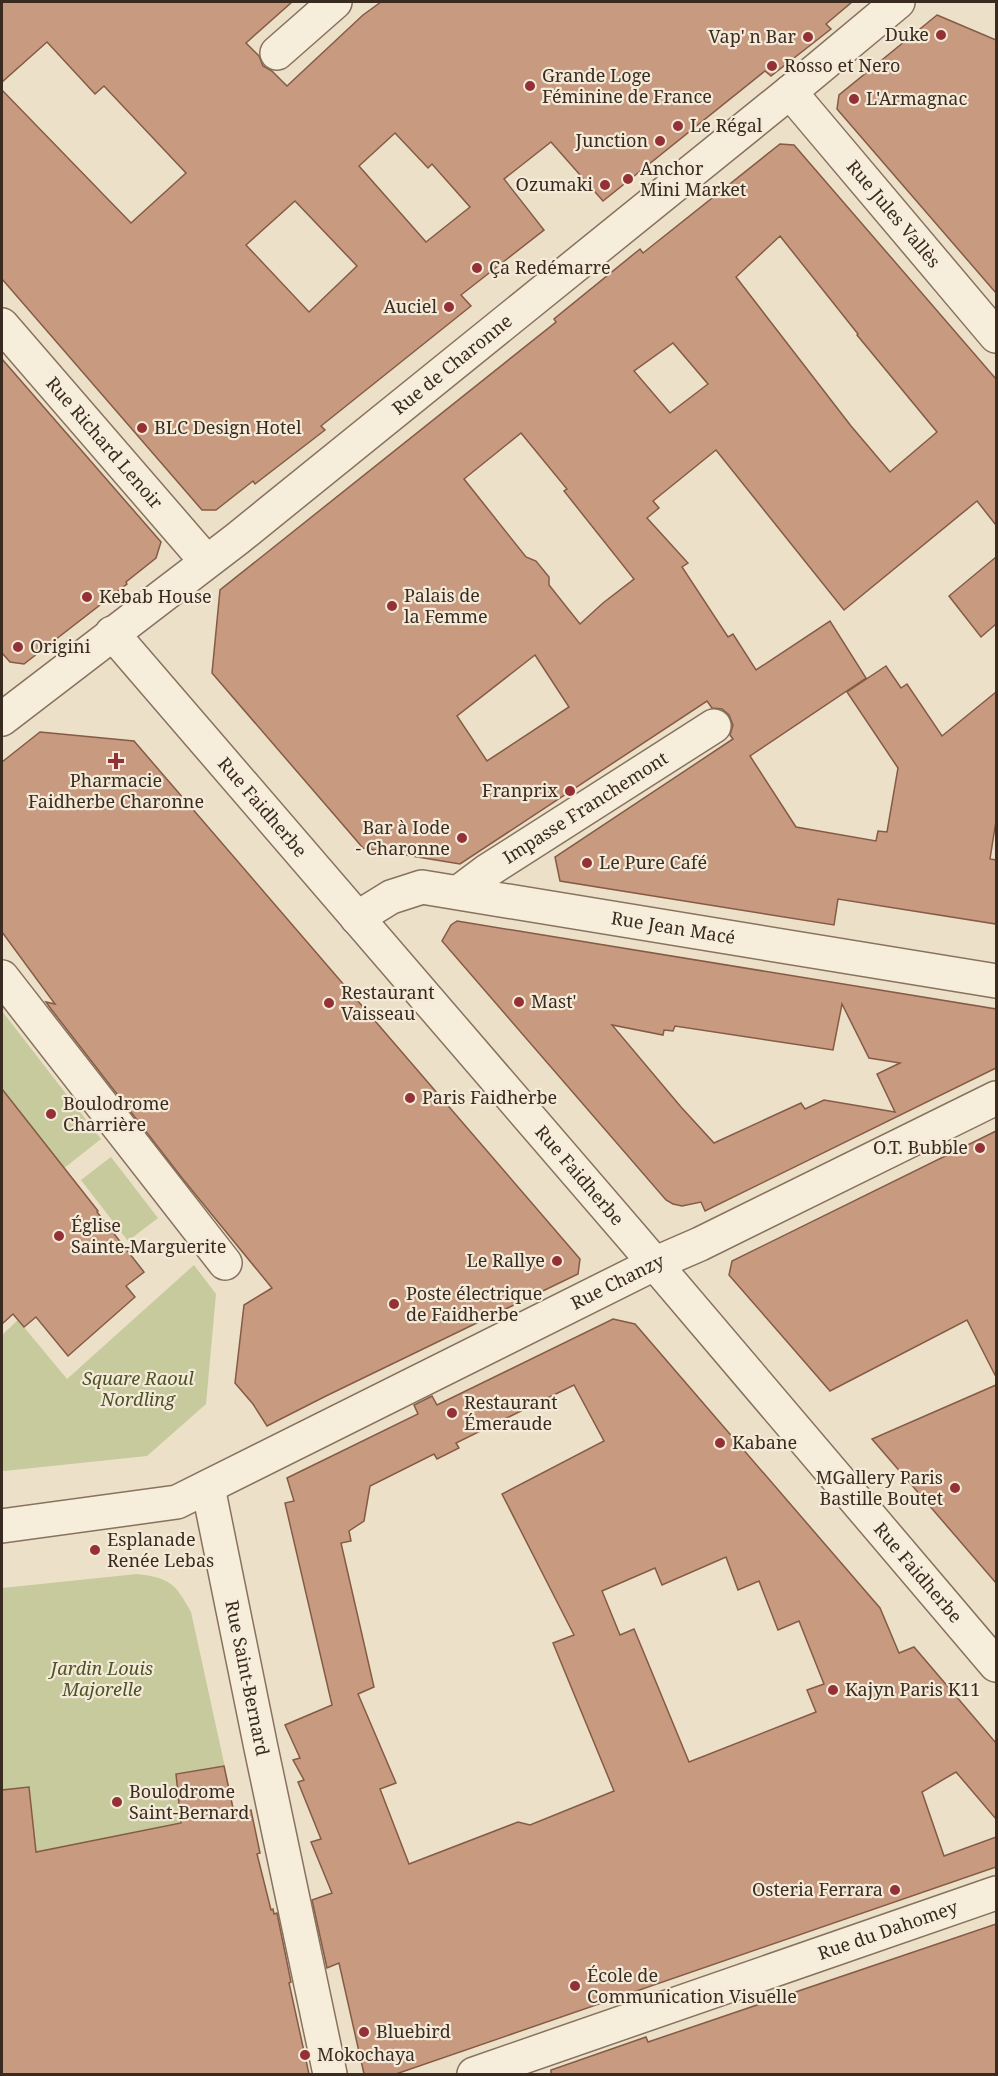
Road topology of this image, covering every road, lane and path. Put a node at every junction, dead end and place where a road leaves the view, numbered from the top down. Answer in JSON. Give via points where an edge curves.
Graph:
{"nodes":[{"id":1,"x":335,"y":2,"type":"edge"},
{"id":2,"x":898,"y":2,"type":"edge"},
{"id":3,"x":277,"y":53,"type":"dead end"},
{"id":4,"x":790,"y":92,"type":"junction"},
{"id":5,"x":2,"y":325,"type":"edge"},
{"id":6,"x":996,"y":336,"type":"edge"},
{"id":7,"x":206,"y":561,"type":"junction"},
{"id":8,"x":112,"y":633,"type":"junction"},
{"id":9,"x":6,"y":706,"type":"edge"},
{"id":10,"x":714,"y":726,"type":"dead end"},
{"id":11,"x":459,"y":892,"type":"junction"},
{"id":12,"x":357,"y":918,"type":"junction"},
{"id":13,"x":2,"y":977,"type":"edge"},
{"id":14,"x":996,"y":981,"type":"edge"},
{"id":15,"x":996,"y":1098,"type":"edge"},
{"id":16,"x":225,"y":1263,"type":"dead end"},
{"id":17,"x":654,"y":1264,"type":"junction"},
{"id":18,"x":208,"y":1487,"type":"junction"},
{"id":19,"x":2,"y":1526,"type":"edge"},
{"id":20,"x":996,"y":1665,"type":"edge"},
{"id":21,"x":996,"y":1893,"type":"edge"},
{"id":22,"x":330,"y":2074,"type":"edge"},
{"id":23,"x":474,"y":2074,"type":"edge"}],
"edges":[{"from":1,"to":3,"type":"street"},
{"from":2,"to":4,"type":"street","name":"Rue de Charonne"},
{"from":4,"to":6,"type":"street","name":"Rue Jules Vallès"},
{"from":4,"to":7,"type":"street","name":"Rue de Charonne"},
{"from":5,"to":7,"type":"street","name":"Rue Richard Lenoir"},
{"from":7,"to":8,"type":"street","name":"Rue de Charonne"},
{"from":8,"to":9,"type":"street","name":"Rue de Charonne"},
{"from":8,"to":12,"type":"street","name":"Rue Faidherbe"},
{"from":10,"to":11,"type":"street","name":"Impasse Franchemont"},
{"from":11,"to":12,"type":"street","name":"Rue Jean Macé","via":[[422,887],[391,897]]},
{"from":11,"to":14,"type":"street","name":"Rue Jean Macé"},
{"from":12,"to":17,"type":"street","name":"Rue Faidherbe"},
{"from":13,"to":16,"type":"street"},
{"from":15,"to":17,"type":"street","name":"Rue Chanzy"},
{"from":17,"to":18,"type":"street","name":"Rue Chanzy"},
{"from":17,"to":20,"type":"street","name":"Rue Faidherbe"},
{"from":18,"to":19,"type":"street","via":[[177,1502]]},
{"from":18,"to":22,"type":"street","name":"Rue Saint-Bernard"},
{"from":21,"to":23,"type":"street","name":"Rue du Dahomey"}]}
